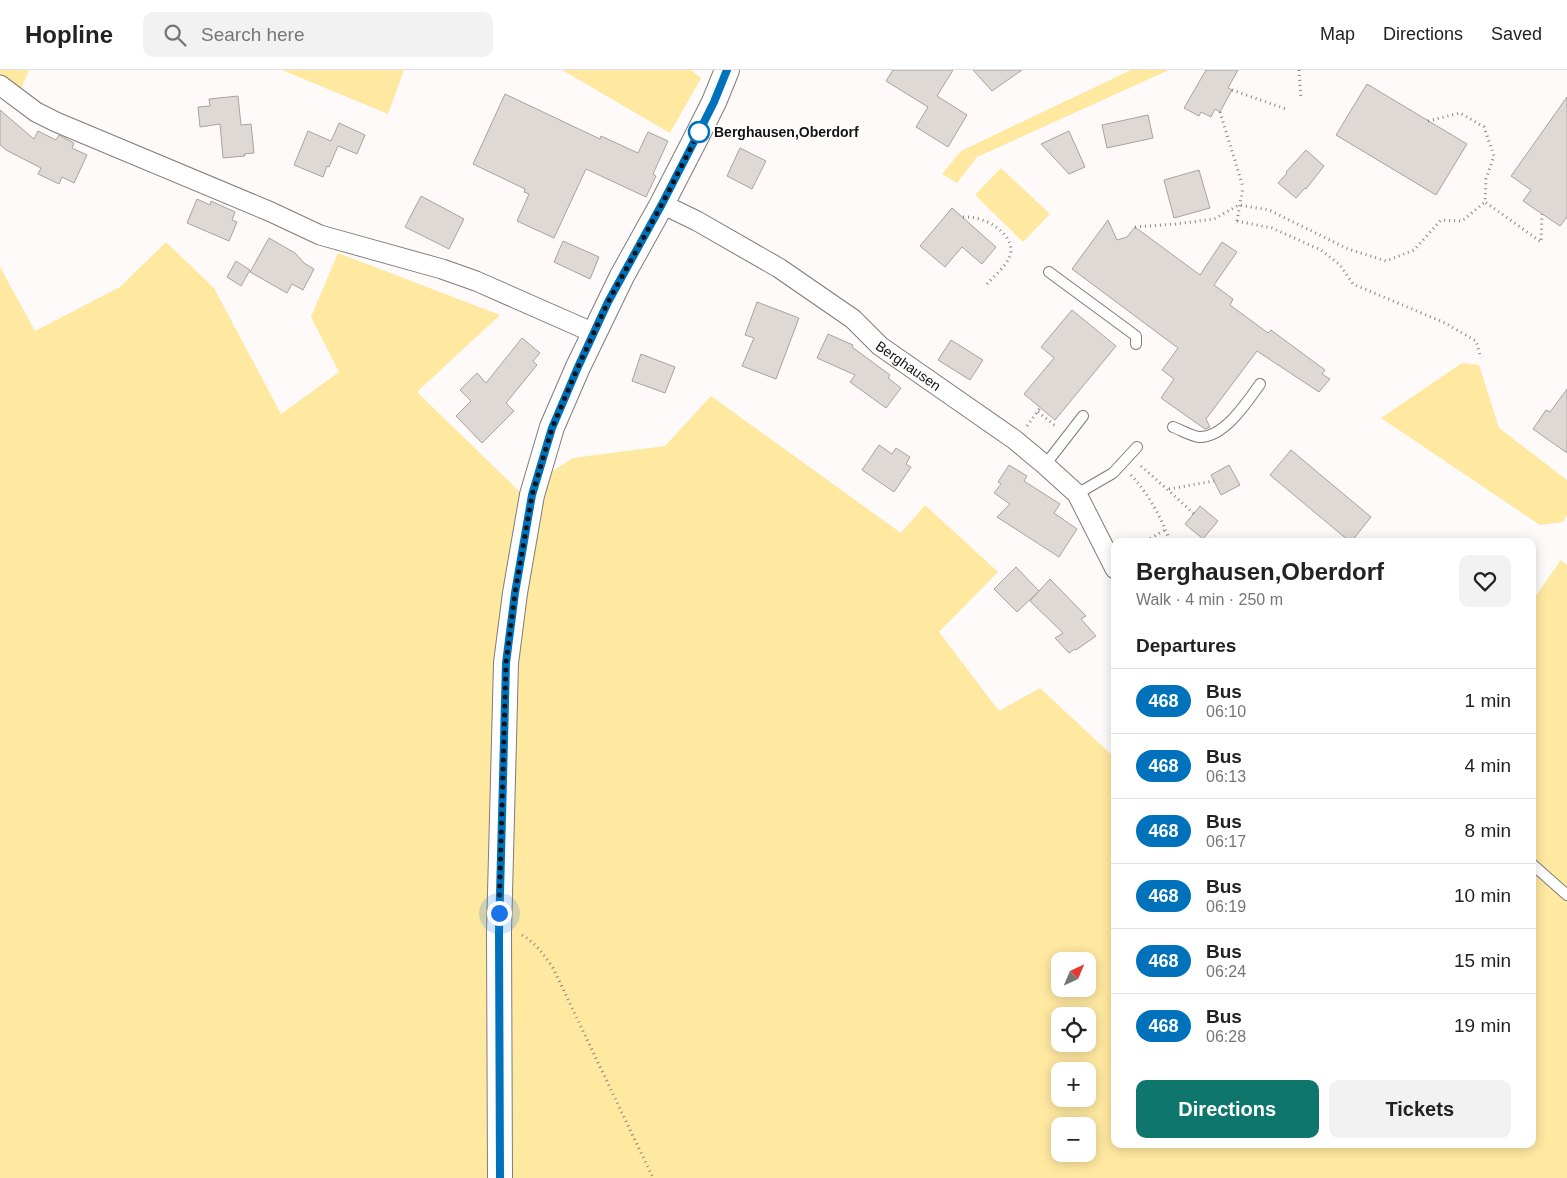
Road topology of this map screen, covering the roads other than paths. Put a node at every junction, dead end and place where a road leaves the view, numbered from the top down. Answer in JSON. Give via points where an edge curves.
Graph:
{"nodes":[{"id":1,"x":727,"y":70,"type":"edge"},
{"id":2,"x":0,"y":84,"type":"edge"},
{"id":3,"x":662,"y":204,"type":"junction"},
{"id":4,"x":1049,"y":272,"type":"dead end"},
{"id":5,"x":594,"y":333,"type":"junction"},
{"id":6,"x":1136,"y":344,"type":"dead end"},
{"id":7,"x":1260,"y":384,"type":"dead end"},
{"id":8,"x":1082,"y":416,"type":"dead end"},
{"id":9,"x":1173,"y":427,"type":"dead end"},
{"id":10,"x":1137,"y":446,"type":"dead end"},
{"id":11,"x":1045,"y":464,"type":"junction"},
{"id":12,"x":1077,"y":494,"type":"junction"},
{"id":13,"x":1111,"y":561,"type":"edge"},
{"id":14,"x":1536,"y":868,"type":"edge"},
{"id":15,"x":1567,"y":895,"type":"edge"},
{"id":16,"x":500,"y":1178,"type":"edge"}],
"edges":[{"from":1,"to":3,"type":"street"},
{"from":2,"to":5,"type":"street","via":[[36,112],[56,122],[320,235],[476,281]]},
{"from":3,"to":5,"type":"street"},
{"from":3,"to":11,"type":"street","name":"Berghausen","via":[[780,268],[853,319],[880,346]]},
{"from":4,"to":6,"type":"lane","via":[[1136,336]]},
{"from":5,"to":16,"type":"street","via":[[552,428],[532,495],[506,663],[499,932]]},
{"from":7,"to":9,"type":"lane","via":[[1244,407],[1219,431],[1199,437]]},
{"from":8,"to":11,"type":"lane"},
{"from":10,"to":12,"type":"lane","via":[[1113,473]]},
{"from":11,"to":12,"type":"street","name":"Berghausen"},
{"from":12,"to":13,"type":"street","name":"Berghausen"},
{"from":14,"to":15,"type":"lane"}]}
